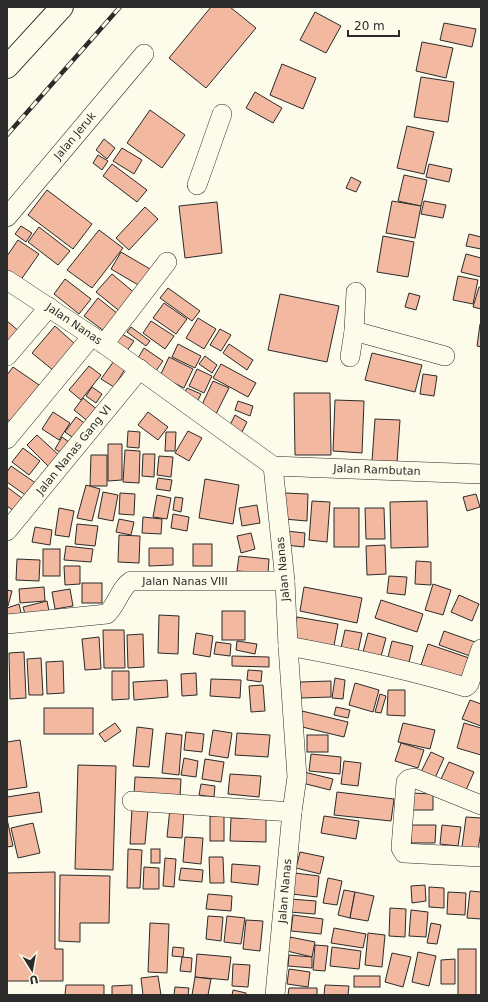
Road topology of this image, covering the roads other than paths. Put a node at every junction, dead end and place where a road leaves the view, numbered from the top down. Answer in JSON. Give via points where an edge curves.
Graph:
{"nodes":[{"id":1,"x":62,"y":7,"type":"edge"},
{"id":2,"x":144,"y":54,"type":"dead end"},
{"id":3,"x":9,"y":61,"type":"edge"},
{"id":4,"x":222,"y":114,"type":"dead end"},
{"id":5,"x":197,"y":185,"type":"dead end"},
{"id":6,"x":7,"y":218,"type":"edge"},
{"id":7,"x":167,"y":262,"type":"dead end"},
{"id":8,"x":7,"y":280,"type":"edge"},
{"id":9,"x":356,"y":292,"type":"dead end"},
{"id":10,"x":49,"y":307,"type":"junction"},
{"id":11,"x":354,"y":331,"type":"junction"},
{"id":12,"x":98,"y":340,"type":"junction"},
{"id":13,"x":7,"y":356,"type":"edge"},
{"id":14,"x":446,"y":356,"type":"dead end"},
{"id":15,"x":350,"y":357,"type":"dead end"},
{"id":16,"x":140,"y":369,"type":"junction"},
{"id":17,"x":7,"y":439,"type":"edge"},
{"id":18,"x":273,"y":466,"type":"junction"},
{"id":19,"x":481,"y":474,"type":"edge"},
{"id":20,"x":7,"y":531,"type":"edge"},
{"id":21,"x":285,"y":581,"type":"junction"},
{"id":22,"x":7,"y":624,"type":"edge"},
{"id":23,"x":288,"y":646,"type":"junction"},
{"id":24,"x":481,"y":649,"type":"edge"},
{"id":25,"x":132,"y":801,"type":"dead end"},
{"id":26,"x":481,"y":805,"type":"edge"},
{"id":27,"x":292,"y":812,"type":"junction"},
{"id":28,"x":481,"y":857,"type":"edge"},
{"id":29,"x":275,"y":995,"type":"edge"}],
"edges":[{"from":1,"to":3,"type":"main road"},
{"from":2,"to":6,"type":"street","name":"Jalan Jeruk"},
{"from":4,"to":5,"type":"street"},
{"from":7,"to":12,"type":"street"},
{"from":8,"to":10,"type":"street","name":"Jalan Nanas"},
{"from":9,"to":11,"type":"street"},
{"from":10,"to":12,"type":"street","name":"Jalan Nanas"},
{"from":10,"to":13,"type":"street"},
{"from":11,"to":14,"type":"street"},
{"from":11,"to":15,"type":"street"},
{"from":12,"to":16,"type":"street","name":"Jalan Nanas"},
{"from":12,"to":17,"type":"street"},
{"from":16,"to":18,"type":"street","name":"Jalan Nanas"},
{"from":16,"to":20,"type":"street","name":"Jalan Nanas Gang VI"},
{"from":18,"to":19,"type":"street","name":"Jalan Rambutan"},
{"from":18,"to":21,"type":"street","name":"Jalan Nanas"},
{"from":21,"to":22,"type":"street","name":"Jalan Nanas VIII","via":[[131,581],[126,584],[114,608],[107,614]]},
{"from":21,"to":23,"type":"street","name":"Jalan Nanas"},
{"from":23,"to":24,"type":"street","via":[[360,659],[465,686],[469,684]]},
{"from":23,"to":27,"type":"street","name":"Jalan Nanas","via":[[297,777]]},
{"from":25,"to":27,"type":"street"},
{"from":26,"to":28,"type":"street","via":[[414,778],[409,779],[406,782],[401,848],[404,852]]},
{"from":27,"to":29,"type":"street","name":"Jalan Nanas"}]}
